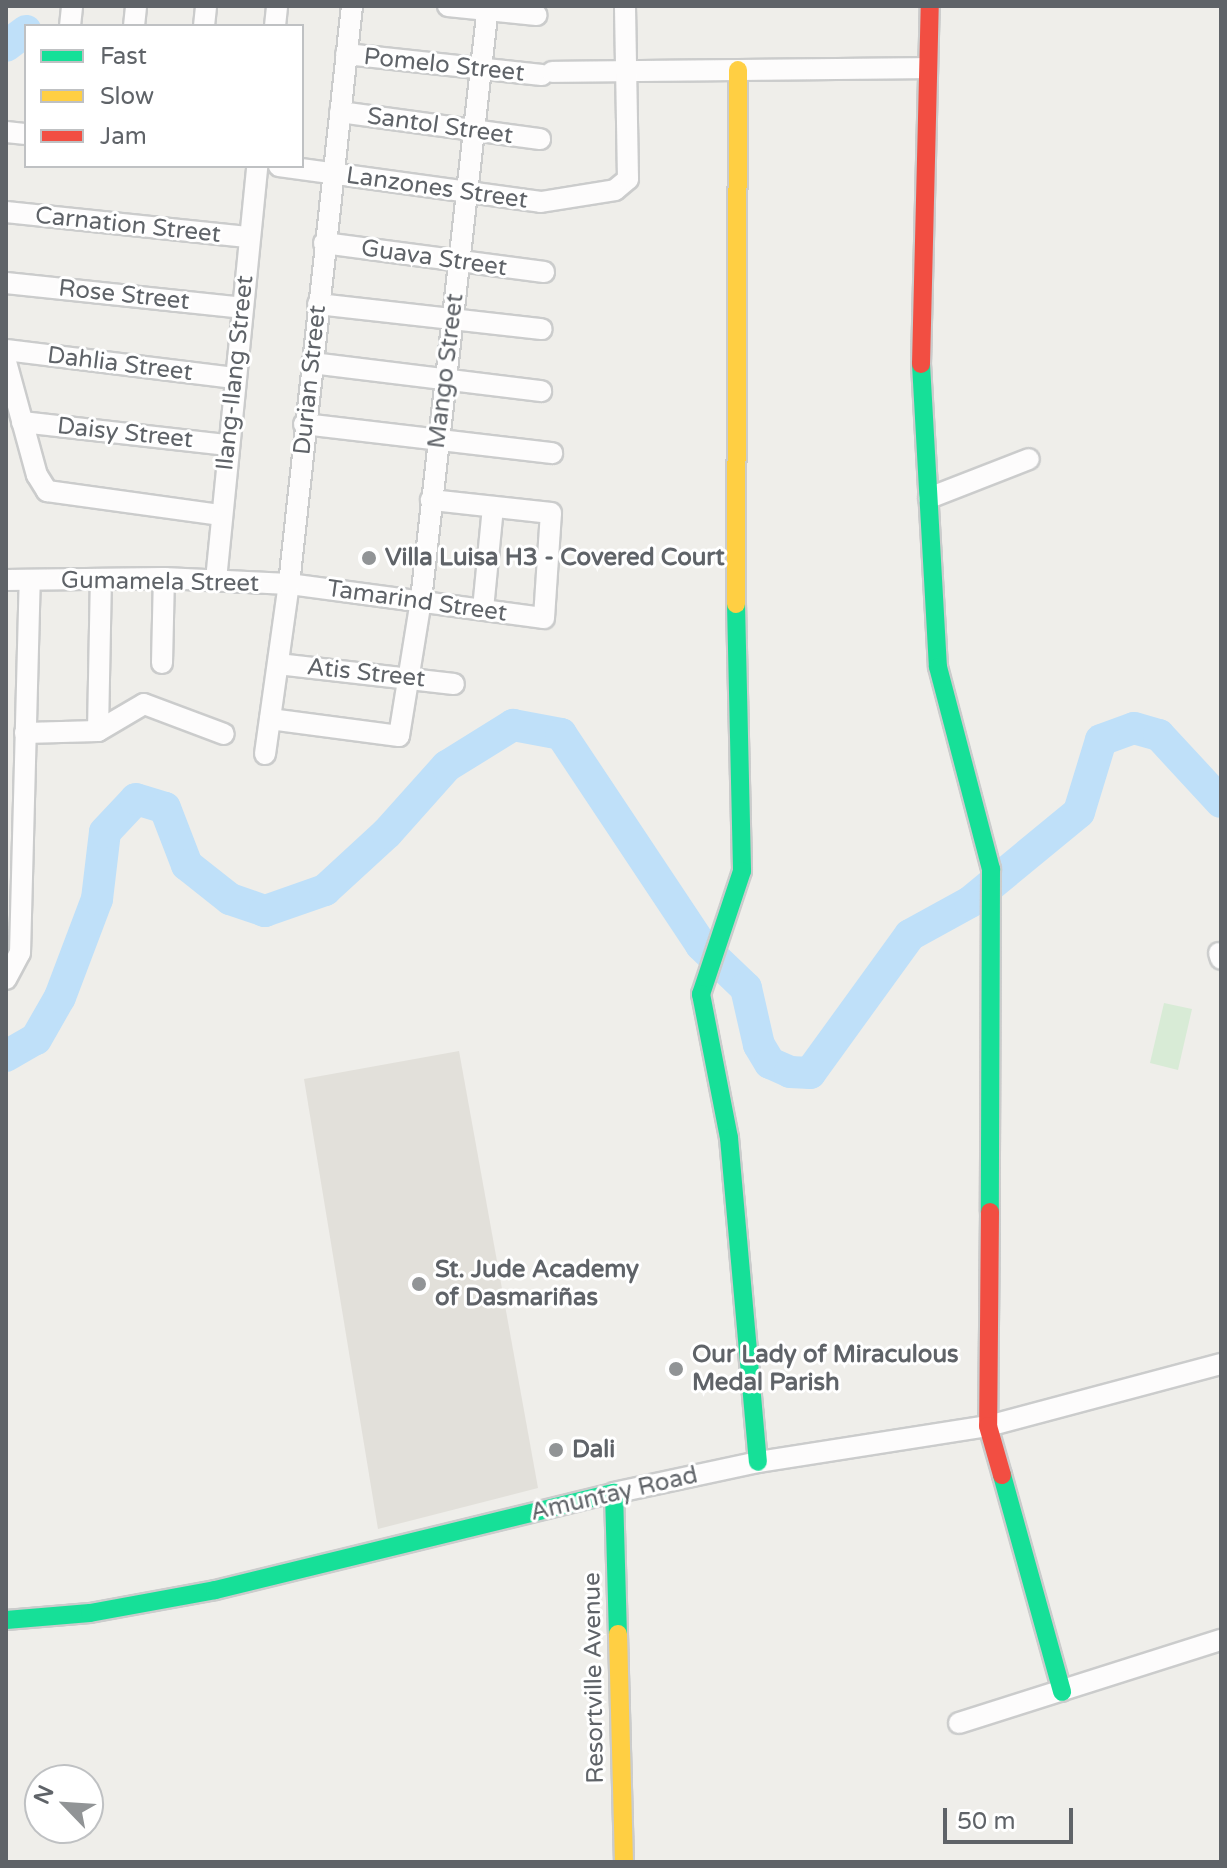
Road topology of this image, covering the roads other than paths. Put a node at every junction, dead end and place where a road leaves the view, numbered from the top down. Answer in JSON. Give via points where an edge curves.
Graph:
{"nodes":[{"id":1,"x":352,"y":6,"type":"edge"},
{"id":2,"x":448,"y":6,"type":"edge"},
{"id":3,"x":625,"y":6,"type":"edge"},
{"id":4,"x":930,"y":6,"type":"edge"},
{"id":5,"x":488,"y":9,"type":"edge"},
{"id":6,"x":537,"y":15,"type":"dead end"},
{"id":7,"x":346,"y":54,"type":"junction"},
{"id":8,"x":481,"y":68,"type":"junction"},
{"id":9,"x":925,"y":68,"type":"junction"},
{"id":10,"x":738,"y":70,"type":"junction"},
{"id":11,"x":626,"y":71,"type":"junction"},
{"id":12,"x":340,"y":112,"type":"junction"},
{"id":13,"x":474,"y":129,"type":"junction"},
{"id":14,"x":540,"y":139,"type":"dead end"},
{"id":15,"x":257,"y":168,"type":"edge"},
{"id":16,"x":295,"y":168,"type":"edge"},
{"id":17,"x":334,"y":173,"type":"junction"},
{"id":18,"x":468,"y":191,"type":"junction"},
{"id":19,"x":6,"y":212,"type":"edge"},
{"id":20,"x":250,"y":237,"type":"junction"},
{"id":21,"x":324,"y":243,"type":"junction"},
{"id":22,"x":460,"y":262,"type":"junction"},
{"id":23,"x":544,"y":272,"type":"dead end"},
{"id":24,"x":6,"y":283,"type":"edge"},
{"id":25,"x":318,"y":304,"type":"junction"},
{"id":26,"x":242,"y":308,"type":"junction"},
{"id":27,"x":452,"y":321,"type":"junction"},
{"id":28,"x":542,"y":329,"type":"dead end"},
{"id":29,"x":6,"y":350,"type":"edge"},
{"id":30,"x":6,"y":362,"type":"edge"},
{"id":31,"x":312,"y":363,"type":"junction"},
{"id":32,"x":234,"y":378,"type":"junction"},
{"id":33,"x":445,"y":382,"type":"junction"},
{"id":34,"x":541,"y":391,"type":"dead end"},
{"id":35,"x":22,"y":422,"type":"junction"},
{"id":36,"x":304,"y":424,"type":"junction"},
{"id":37,"x":438,"y":440,"type":"junction"},
{"id":38,"x":228,"y":445,"type":"junction"},
{"id":39,"x":552,"y":453,"type":"dead end"},
{"id":40,"x":1029,"y":459,"type":"dead end"},
{"id":41,"x":929,"y":498,"type":"junction"},
{"id":42,"x":431,"y":500,"type":"junction"},
{"id":43,"x":493,"y":507,"type":"junction"},
{"id":44,"x":219,"y":515,"type":"junction"},
{"id":45,"x":164,"y":578,"type":"junction"},
{"id":46,"x":6,"y":580,"type":"edge"},
{"id":47,"x":30,"y":580,"type":"junction"},
{"id":48,"x":101,"y":580,"type":"junction"},
{"id":49,"x":216,"y":580,"type":"junction"},
{"id":50,"x":289,"y":584,"type":"junction"},
{"id":51,"x":421,"y":600,"type":"junction"},
{"id":52,"x":483,"y":609,"type":"junction"},
{"id":53,"x":162,"y":663,"type":"dead end"},
{"id":54,"x":278,"y":664,"type":"junction"},
{"id":55,"x":411,"y":678,"type":"junction"},
{"id":56,"x":454,"y":684,"type":"dead end"},
{"id":57,"x":270,"y":719,"type":"junction"},
{"id":58,"x":98,"y":731,"type":"junction"},
{"id":59,"x":25,"y":733,"type":"junction"},
{"id":60,"x":224,"y":734,"type":"dead end"},
{"id":61,"x":265,"y":754,"type":"dead end"},
{"id":62,"x":6,"y":979,"type":"edge"},
{"id":63,"x":1221,"y":1364,"type":"edge"},
{"id":64,"x":988,"y":1426,"type":"junction"},
{"id":65,"x":758,"y":1462,"type":"junction"},
{"id":66,"x":614,"y":1493,"type":"junction"},
{"id":67,"x":6,"y":1620,"type":"edge"},
{"id":68,"x":1221,"y":1640,"type":"edge"},
{"id":69,"x":1062,"y":1692,"type":"junction"},
{"id":70,"x":959,"y":1723,"type":"dead end"},
{"id":71,"x":624,"y":1862,"type":"edge"}],
"edges":[{"from":1,"to":7,"type":"street","name":"Durian Street"},
{"from":2,"to":5,"type":"street"},
{"from":3,"to":11,"type":"street"},
{"from":4,"to":9,"type":"street"},
{"from":5,"to":6,"type":"street"},
{"from":5,"to":8,"type":"street","name":"Mango Street"},
{"from":7,"to":8,"type":"street","name":"Pomelo Street"},
{"from":7,"to":12,"type":"street","name":"Durian Street"},
{"from":8,"to":11,"type":"street","name":"Pomelo Street","via":[[547,74]]},
{"from":8,"to":13,"type":"street","name":"Mango Street"},
{"from":9,"to":10,"type":"street","name":"Pomelo Street"},
{"from":9,"to":41,"type":"street","via":[[930,159],[921,371]]},
{"from":10,"to":11,"type":"street","name":"Pomelo Street"},
{"from":10,"to":65,"type":"street","via":[[736,694],[742,871],[701,994],[729,1138]]},
{"from":11,"to":18,"type":"street","name":"Lanzones Street","via":[[628,179],[615,190],[541,202]]},
{"from":12,"to":13,"type":"street","name":"Santol Street"},
{"from":12,"to":17,"type":"street","name":"Durian Street"},
{"from":13,"to":14,"type":"street","name":"Santol Street"},
{"from":13,"to":18,"type":"street","name":"Mango Street"},
{"from":15,"to":20,"type":"street","name":"Ilang-Ilang Street"},
{"from":16,"to":17,"type":"street","name":"Lanzones Street"},
{"from":17,"to":18,"type":"street","name":"Lanzones Street"},
{"from":17,"to":21,"type":"street","name":"Durian Street"},
{"from":18,"to":22,"type":"street","name":"Mango Street"},
{"from":19,"to":20,"type":"street","name":"Carnation Street"},
{"from":20,"to":26,"type":"street","name":"Ilang-Ilang Street"},
{"from":21,"to":22,"type":"street","name":"Guava Street"},
{"from":21,"to":25,"type":"street","name":"Durian Street"},
{"from":22,"to":23,"type":"street","name":"Guava Street"},
{"from":22,"to":27,"type":"street","name":"Mango Street"},
{"from":24,"to":26,"type":"street","name":"Rose Street"},
{"from":25,"to":27,"type":"street"},
{"from":25,"to":31,"type":"street","name":"Durian Street"},
{"from":26,"to":32,"type":"street","name":"Ilang-Ilang Street"},
{"from":27,"to":28,"type":"street"},
{"from":27,"to":33,"type":"street","name":"Mango Street"},
{"from":29,"to":32,"type":"street","name":"Dahlia Street"},
{"from":30,"to":35,"type":"street"},
{"from":31,"to":33,"type":"street"},
{"from":31,"to":36,"type":"street","name":"Durian Street"},
{"from":32,"to":38,"type":"street","name":"Ilang-Ilang Street"},
{"from":33,"to":34,"type":"street"},
{"from":33,"to":37,"type":"street","name":"Mango Street"},
{"from":35,"to":38,"type":"street","name":"Daisy Street"},
{"from":35,"to":44,"type":"street","via":[[37,475],[57,496]]},
{"from":36,"to":37,"type":"street"},
{"from":36,"to":50,"type":"street","name":"Durian Street"},
{"from":37,"to":39,"type":"street"},
{"from":37,"to":42,"type":"street","name":"Mango Street"},
{"from":38,"to":44,"type":"street","name":"Ilang-Ilang Street"},
{"from":40,"to":41,"type":"street"},
{"from":41,"to":64,"type":"street","via":[[938,667],[991,869]]},
{"from":42,"to":43,"type":"street"},
{"from":42,"to":51,"type":"street","name":"Mango Street"},
{"from":43,"to":52,"type":"street"},
{"from":43,"to":52,"type":"street","name":"Tamarind Street","via":[[551,513],[544,618]]},
{"from":44,"to":49,"type":"street","name":"Ilang-Ilang Street"},
{"from":45,"to":48,"type":"street","name":"Gumamela Street"},
{"from":45,"to":49,"type":"street","name":"Gumamela Street"},
{"from":45,"to":53,"type":"street"},
{"from":46,"to":47,"type":"street","name":"Gumamela Street"},
{"from":47,"to":48,"type":"street","name":"Gumamela Street"},
{"from":47,"to":59,"type":"street"},
{"from":48,"to":58,"type":"street"},
{"from":49,"to":50,"type":"street","name":"Gumamela Street"},
{"from":50,"to":51,"type":"street","name":"Tamarind Street"},
{"from":50,"to":54,"type":"street","name":"Durian Street"},
{"from":51,"to":52,"type":"street","name":"Tamarind Street"},
{"from":51,"to":55,"type":"street","name":"Mango Street"},
{"from":54,"to":55,"type":"street","name":"Atis Street"},
{"from":54,"to":57,"type":"street","name":"Durian Street"},
{"from":55,"to":56,"type":"street","name":"Atis Street"},
{"from":55,"to":57,"type":"street","name":"Mango Street","via":[[399,736]]},
{"from":57,"to":61,"type":"street","name":"Durian Street"},
{"from":58,"to":59,"type":"street"},
{"from":58,"to":60,"type":"street","via":[[144,704]]},
{"from":59,"to":62,"type":"street","via":[[20,953]]},
{"from":63,"to":64,"type":"street","name":"Amuntay Road"},
{"from":64,"to":65,"type":"street","name":"Amuntay Road"},
{"from":64,"to":69,"type":"street"},
{"from":65,"to":66,"type":"street","name":"Amuntay Road"},
{"from":66,"to":67,"type":"street","name":"Amuntay Road","via":[[215,1590],[90,1613]]},
{"from":66,"to":71,"type":"street","name":"Resortville Avenue"},
{"from":68,"to":69,"type":"street"},
{"from":69,"to":70,"type":"street"}]}
